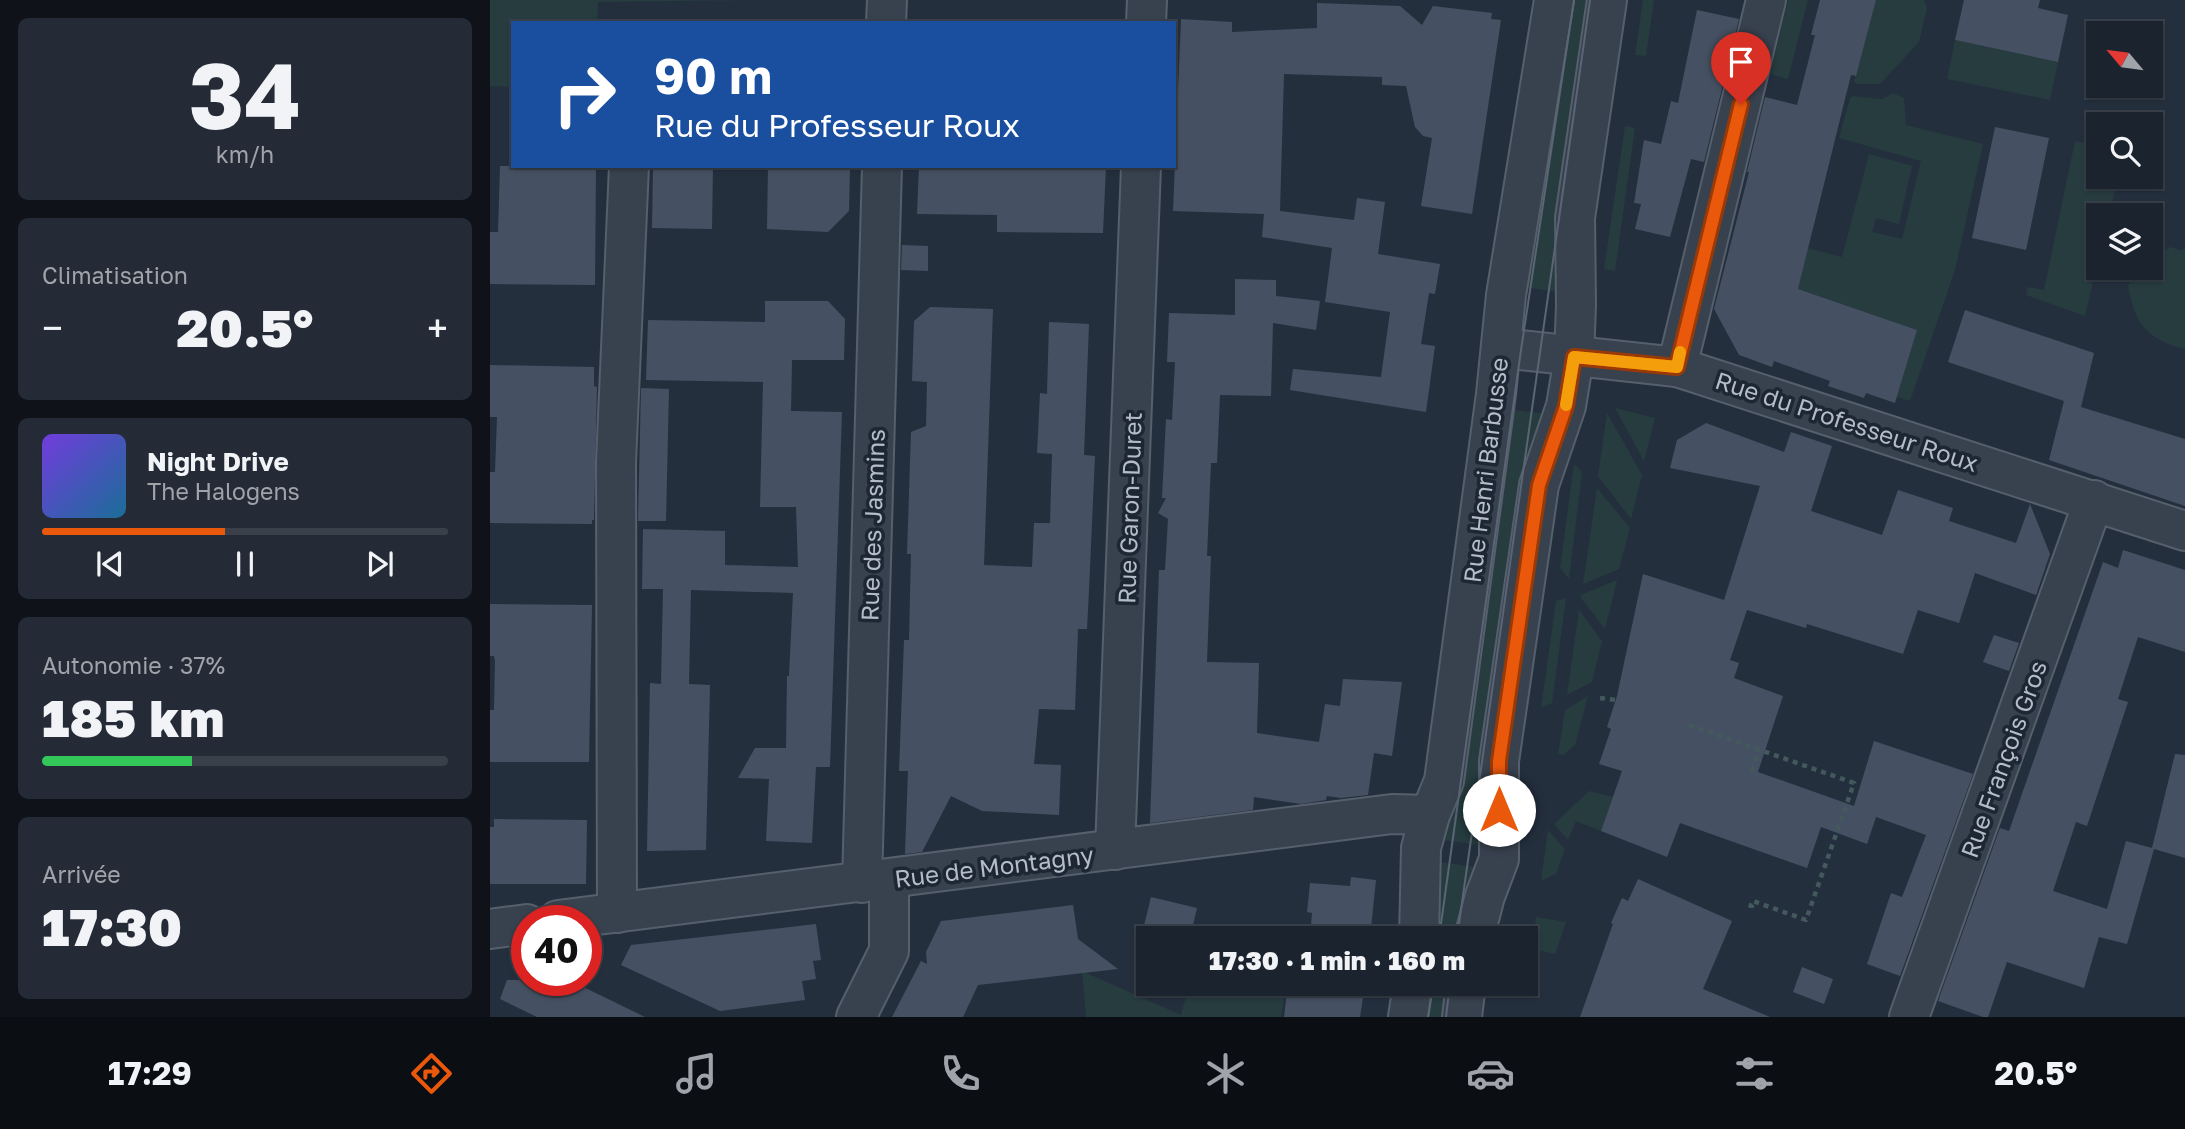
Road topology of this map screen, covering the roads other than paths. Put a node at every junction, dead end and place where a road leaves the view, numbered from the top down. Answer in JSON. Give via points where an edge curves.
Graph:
{"nodes":[{"id":1,"x":887,"y":0,"type":"edge"},
{"id":2,"x":1147,"y":0,"type":"edge"},
{"id":3,"x":1554,"y":0,"type":"edge"},
{"id":4,"x":1607,"y":0,"type":"edge"},
{"id":5,"x":1766,"y":0,"type":"edge"},
{"id":6,"x":886,"y":21,"type":"edge"},
{"id":7,"x":1146,"y":21,"type":"edge"},
{"id":8,"x":629,"y":168,"type":"edge"},
{"id":9,"x":882,"y":168,"type":"edge"},
{"id":10,"x":1141,"y":168,"type":"edge"},
{"id":11,"x":1501,"y":348,"type":"junction"},
{"id":12,"x":1574,"y":357,"type":"junction"},
{"id":13,"x":1677,"y":367,"type":"junction"},
{"id":14,"x":2094,"y":500,"type":"junction"},
{"id":15,"x":2185,"y":531,"type":"edge"},
{"id":16,"x":1430,"y":815,"type":"junction"},
{"id":17,"x":1115,"y":850,"type":"junction"},
{"id":18,"x":875,"y":881,"type":"junction"},
{"id":19,"x":617,"y":897,"type":"junction"},
{"id":20,"x":596,"y":905,"type":"edge"},
{"id":21,"x":511,"y":926,"type":"edge"},
{"id":22,"x":1421,"y":926,"type":"edge"},
{"id":23,"x":1477,"y":926,"type":"edge"},
{"id":24,"x":490,"y":929,"type":"edge"},
{"id":25,"x":1411,"y":996,"type":"edge"},
{"id":26,"x":1465,"y":996,"type":"edge"},
{"id":27,"x":856,"y":1017,"type":"edge"},
{"id":28,"x":1408,"y":1017,"type":"edge"},
{"id":29,"x":1462,"y":1017,"type":"edge"},
{"id":30,"x":1909,"y":1017,"type":"edge"}],
"edges":[{"from":1,"to":6,"type":"street"},
{"from":2,"to":7,"type":"street"},
{"from":3,"to":11,"type":"street","name":"Rue Henri Barbusse","via":[[1510,264]]},
{"from":4,"to":12,"type":"street","via":[[1575,218]]},
{"from":5,"to":13,"type":"street"},
{"from":8,"to":19,"type":"street","via":[[616,461]]},
{"from":9,"to":18,"type":"street","name":"Rue des Jasmins"},
{"from":10,"to":17,"type":"street","name":"Rue Garon-Duret"},
{"from":11,"to":12,"type":"street","name":"Rue du Professeur Roux"},
{"from":11,"to":16,"type":"street","name":"Rue Henri Barbusse","via":[[1444,782]]},
{"from":12,"to":13,"type":"street","name":"Rue du Professeur Roux"},
{"from":12,"to":23,"type":"street","via":[[1566,406],[1539,485],[1499,761],[1499,859]]},
{"from":13,"to":14,"type":"street","name":"Rue du Professeur Roux"},
{"from":14,"to":15,"type":"street","name":"Rue du Professeur Roux"},
{"from":14,"to":30,"type":"street","name":"Rue François Gros"},
{"from":16,"to":17,"type":"street","name":"Rue de Montagny","via":[[1392,814]]},
{"from":16,"to":22,"type":"street","name":"Rue Henri Barbusse","via":[[1421,848]]},
{"from":17,"to":18,"type":"street","name":"Rue de Montagny"},
{"from":18,"to":19,"type":"street","name":"Rue de Montagny"},
{"from":18,"to":27,"type":"street","name":"Rue des Jasmins","via":[[889,951]]},
{"from":19,"to":20,"type":"street","name":"Rue de Montagny"},
{"from":21,"to":24,"type":"street"},
{"from":25,"to":28,"type":"street"},
{"from":26,"to":29,"type":"street"}]}
